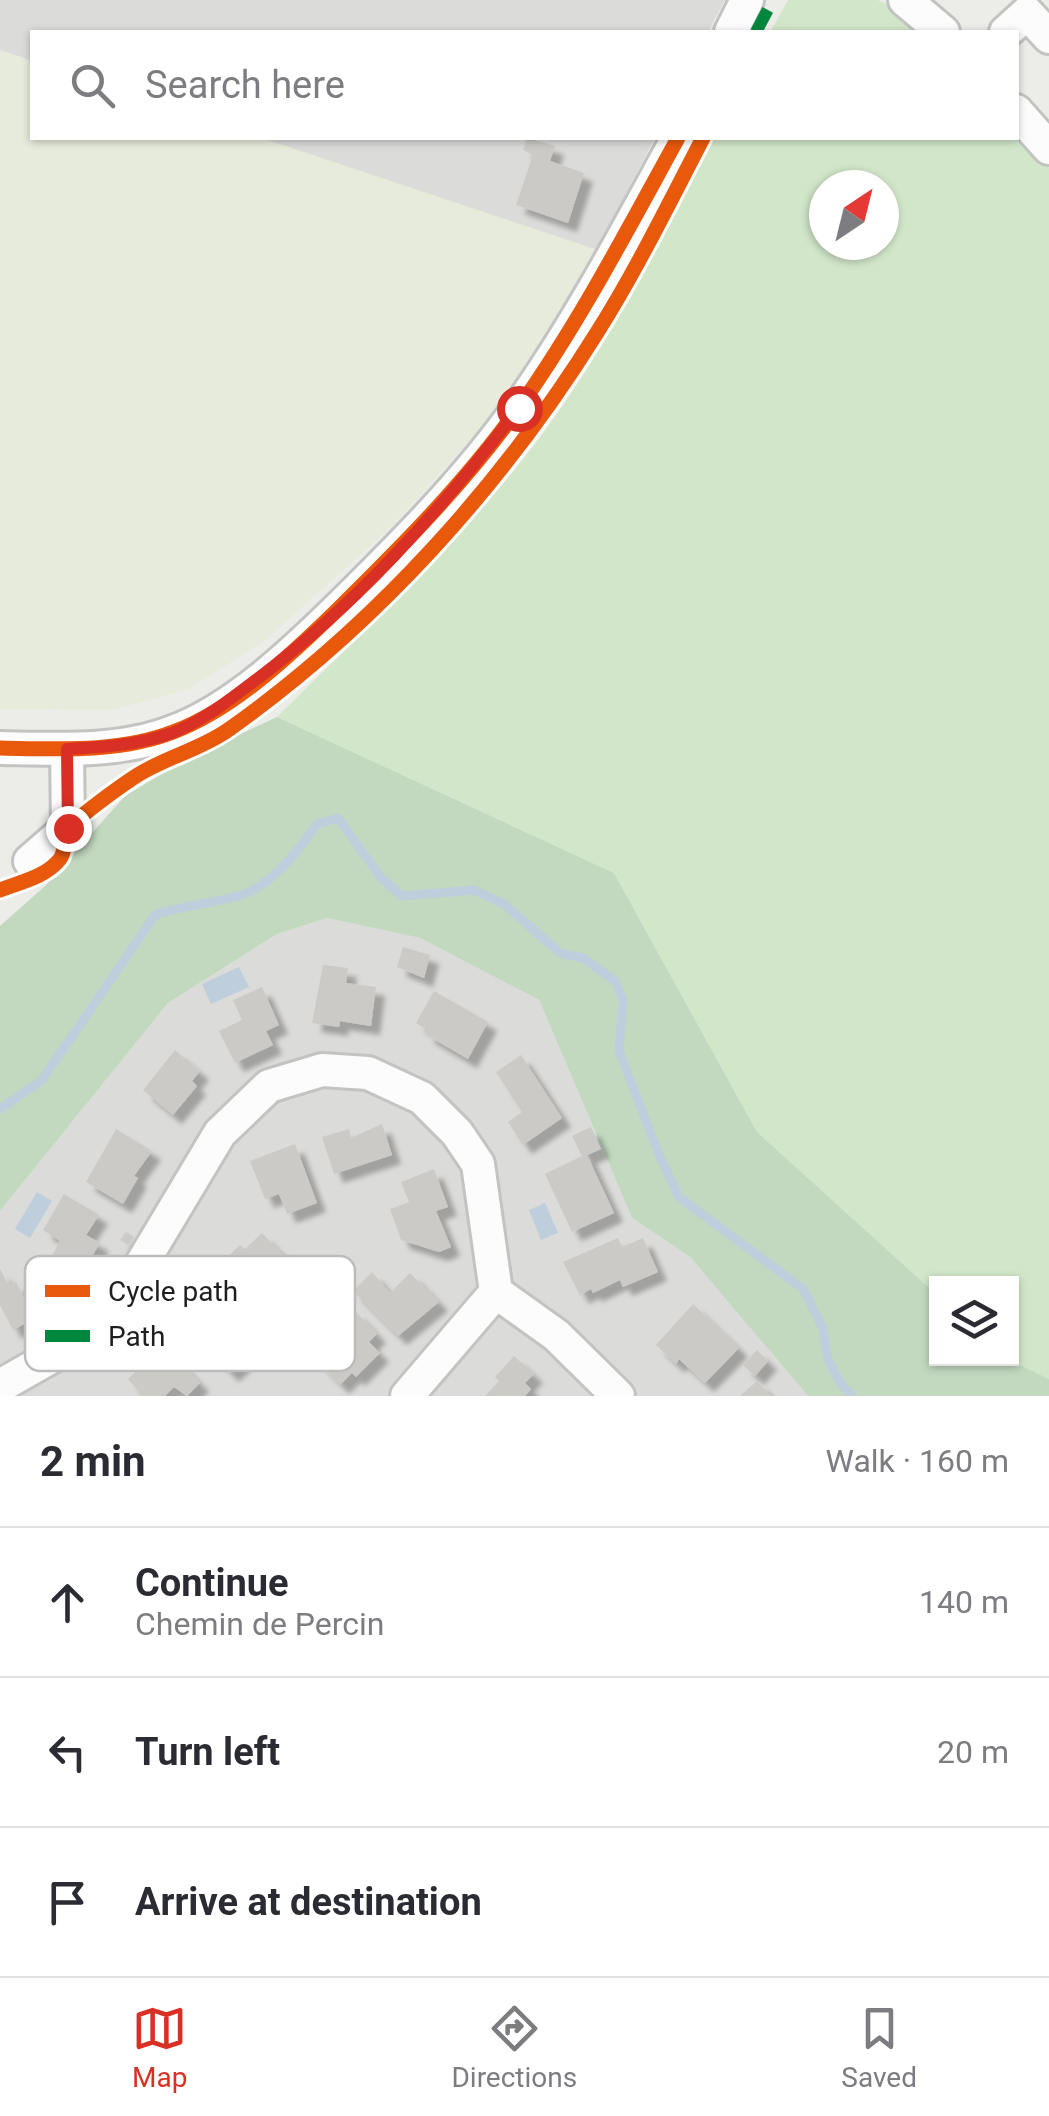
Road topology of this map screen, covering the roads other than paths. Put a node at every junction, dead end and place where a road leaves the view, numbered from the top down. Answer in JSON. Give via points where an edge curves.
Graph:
{"nodes":[{"id":1,"x":747,"y":0,"type":"edge"},
{"id":2,"x":906,"y":0,"type":"edge"},
{"id":3,"x":732,"y":30,"type":"edge"},
{"id":4,"x":941,"y":30,"type":"edge"},
{"id":5,"x":1008,"y":30,"type":"edge"},
{"id":6,"x":1049,"y":37,"type":"edge"},
{"id":7,"x":1019,"y":115,"type":"edge"},
{"id":8,"x":677,"y":140,"type":"edge"},
{"id":9,"x":1049,"y":148,"type":"edge"},
{"id":10,"x":0,"y":748,"type":"edge"},
{"id":11,"x":67,"y":749,"type":"junction"},
{"id":12,"x":30,"y":862,"type":"dead end"},
{"id":13,"x":146,"y":1256,"type":"edge"},
{"id":14,"x":496,"y":1292,"type":"junction"},
{"id":15,"x":26,"y":1371,"type":"edge"},
{"id":16,"x":0,"y":1386,"type":"edge"},
{"id":17,"x":408,"y":1396,"type":"edge"},
{"id":18,"x":618,"y":1396,"type":"edge"}],
"edges":[{"from":1,"to":3,"type":"street"},
{"from":2,"to":4,"type":"street"},
{"from":5,"to":6,"type":"street","via":[[1027,14]]},
{"from":7,"to":9,"type":"street"},
{"from":8,"to":11,"type":"street","via":[[519,408],[416,534],[314,633],[208,716],[126,745]]},
{"from":10,"to":11,"type":"street"},
{"from":11,"to":12,"type":"street","via":[[68,828]]},
{"from":13,"to":14,"type":"street","via":[[220,1132],[268,1086],[322,1070],[368,1073],[422,1098],[478,1164]]},
{"from":14,"to":17,"type":"street"},
{"from":14,"to":18,"type":"street","via":[[556,1335]]},
{"from":15,"to":16,"type":"street"}]}
